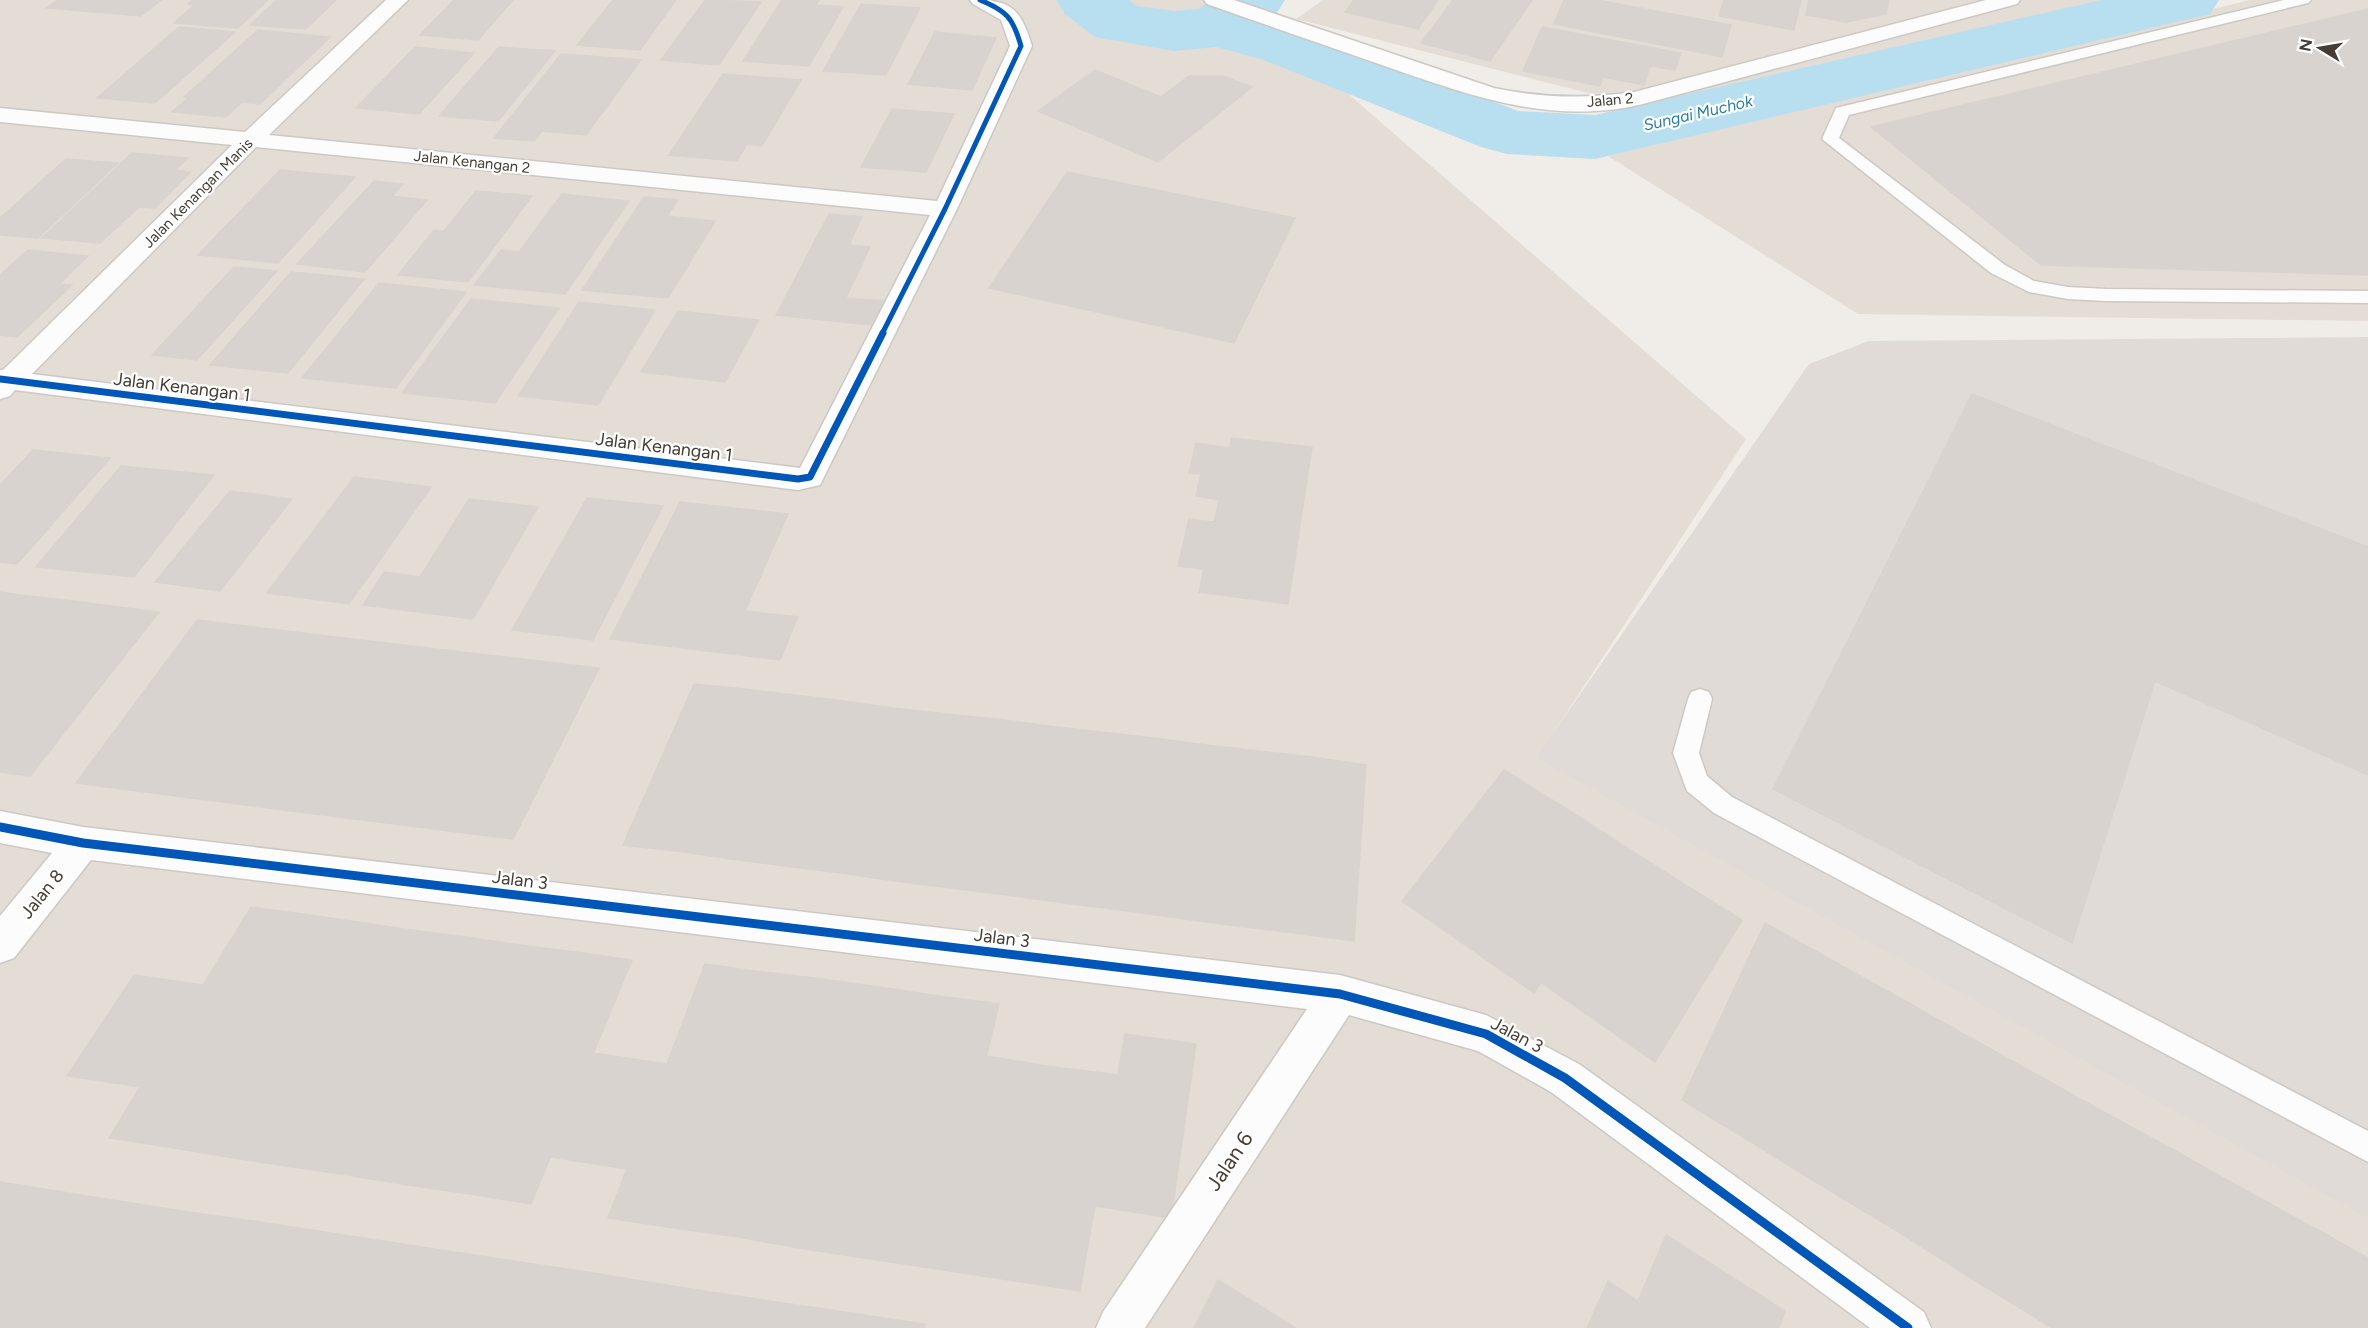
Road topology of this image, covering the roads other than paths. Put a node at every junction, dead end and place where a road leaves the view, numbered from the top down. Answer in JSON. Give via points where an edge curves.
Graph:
{"nodes":[{"id":1,"x":398,"y":0,"type":"edge"},
{"id":2,"x":980,"y":0,"type":"edge"},
{"id":3,"x":1214,"y":0,"type":"edge"},
{"id":4,"x":2010,"y":0,"type":"edge"},
{"id":5,"x":2303,"y":0,"type":"edge"},
{"id":6,"x":0,"y":116,"type":"edge"},
{"id":7,"x":251,"y":139,"type":"junction"},
{"id":8,"x":945,"y":209,"type":"junction"},
{"id":9,"x":2368,"y":297,"type":"edge"},
{"id":10,"x":3,"y":383,"type":"edge"},
{"id":11,"x":1700,"y":699,"type":"dead end"},
{"id":12,"x":0,"y":827,"type":"edge"},
{"id":13,"x":83,"y":843,"type":"junction"},
{"id":14,"x":0,"y":945,"type":"edge"},
{"id":15,"x":1340,"y":994,"type":"junction"},
{"id":16,"x":2368,"y":1146,"type":"edge"},
{"id":17,"x":1119,"y":1328,"type":"edge"},
{"id":18,"x":1908,"y":1328,"type":"edge"}],
"edges":[{"from":1,"to":7,"type":"street","name":"Jalan Kenangan Manis"},
{"from":2,"to":8,"type":"street","name":"Jalan Kenangan 1","via":[[1006,11],[1021,46]]},
{"from":3,"to":4,"type":"street","name":"Jalan 2","via":[[1489,94],[1535,103],[1635,99]]},
{"from":5,"to":9,"type":"lane","via":[[1842,112],[1830,139],[1998,269],[2029,286],[2106,295]]},
{"from":6,"to":7,"type":"street","name":"Jalan Kenangan 2"},
{"from":7,"to":8,"type":"street","name":"Jalan Kenangan 2"},
{"from":7,"to":10,"type":"street","name":"Jalan Kenangan Manis"},
{"from":8,"to":10,"type":"street","name":"Jalan Kenangan 1","via":[[814,472],[804,479]]},
{"from":11,"to":16,"type":"lane","via":[[1686,753],[1696,783],[1723,805]]},
{"from":12,"to":13,"type":"street","name":"Jalan 3"},
{"from":13,"to":14,"type":"street","name":"Jalan 8"},
{"from":13,"to":15,"type":"street","name":"Jalan 3"},
{"from":15,"to":17,"type":"street","name":"Jalan 6"},
{"from":15,"to":18,"type":"street","name":"Jalan 3","via":[[1486,1034],[1565,1078]]}]}
